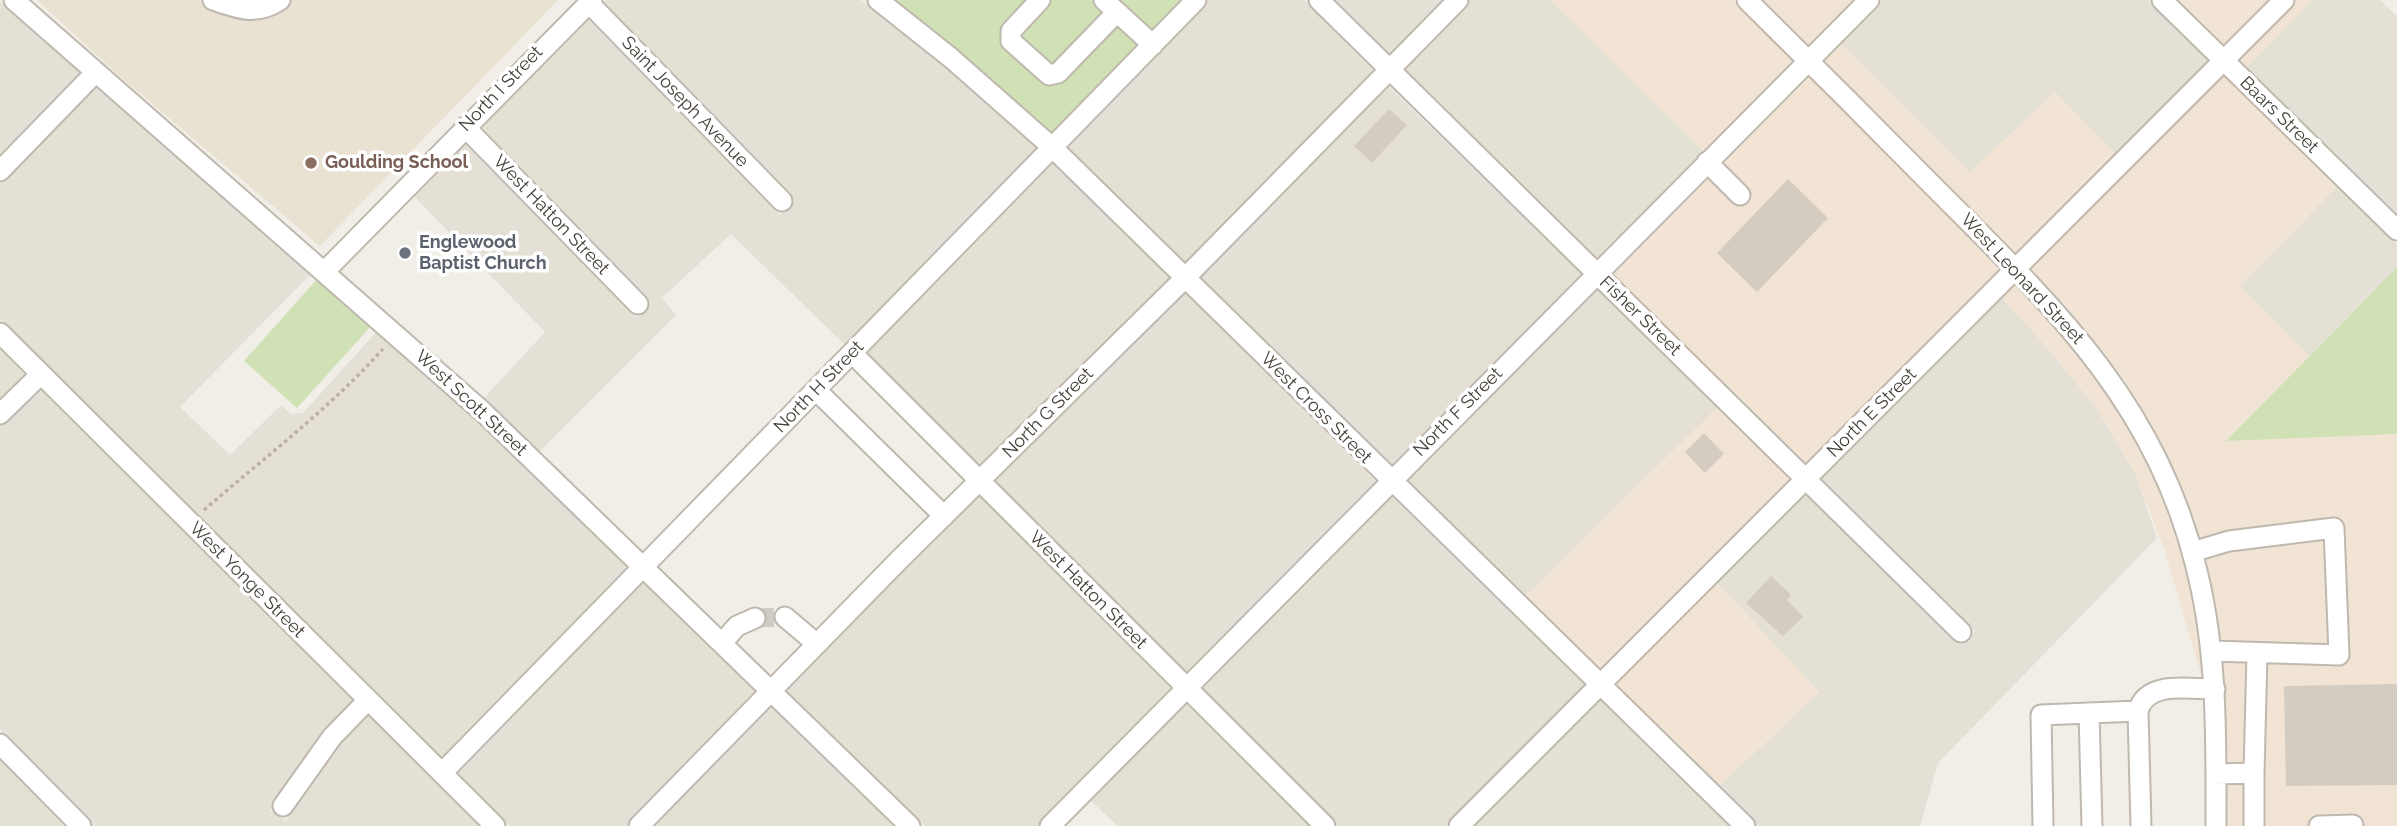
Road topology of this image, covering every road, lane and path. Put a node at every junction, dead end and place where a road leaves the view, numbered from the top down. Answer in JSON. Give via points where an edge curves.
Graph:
{"nodes":[{"id":1,"x":14,"y":0,"type":"edge"},
{"id":2,"x":213,"y":0,"type":"edge"},
{"id":3,"x":280,"y":0,"type":"edge"},
{"id":4,"x":878,"y":0,"type":"edge"},
{"id":5,"x":1040,"y":0,"type":"edge"},
{"id":6,"x":1196,"y":0,"type":"edge"},
{"id":7,"x":1319,"y":0,"type":"edge"},
{"id":8,"x":1458,"y":0,"type":"edge"},
{"id":9,"x":1747,"y":0,"type":"edge"},
{"id":10,"x":1869,"y":0,"type":"edge"},
{"id":11,"x":2162,"y":0,"type":"edge"},
{"id":12,"x":2284,"y":0,"type":"edge"},
{"id":13,"x":590,"y":1,"type":"edge"},
{"id":14,"x":1110,"y":6,"type":"edge"},
{"id":15,"x":1153,"y":45,"type":"junction"},
{"id":16,"x":1808,"y":61,"type":"junction"},
{"id":17,"x":2223,"y":61,"type":"junction"},
{"id":18,"x":1389,"y":72,"type":"junction"},
{"id":19,"x":95,"y":73,"type":"junction"},
{"id":20,"x":465,"y":127,"type":"junction"},
{"id":21,"x":1053,"y":148,"type":"junction"},
{"id":22,"x":1707,"y":162,"type":"junction"},
{"id":23,"x":0,"y":171,"type":"edge"},
{"id":24,"x":1740,"y":195,"type":"dead end"},
{"id":25,"x":782,"y":201,"type":"dead end"},
{"id":26,"x":2397,"y":230,"type":"edge"},
{"id":27,"x":2016,"y":269,"type":"junction"},
{"id":28,"x":326,"y":271,"type":"junction"},
{"id":29,"x":1596,"y":273,"type":"junction"},
{"id":30,"x":1185,"y":278,"type":"junction"},
{"id":31,"x":638,"y":304,"type":"dead end"},
{"id":32,"x":0,"y":333,"type":"edge"},
{"id":33,"x":396,"y":334,"type":"junction"},
{"id":34,"x":852,"y":353,"type":"junction"},
{"id":35,"x":40,"y":375,"type":"junction"},
{"id":36,"x":816,"y":390,"type":"junction"},
{"id":37,"x":0,"y":414,"type":"edge"},
{"id":38,"x":1807,"y":478,"type":"junction"},
{"id":39,"x":980,"y":480,"type":"junction"},
{"id":40,"x":1390,"y":481,"type":"junction"},
{"id":41,"x":944,"y":516,"type":"junction"},
{"id":42,"x":189,"y":522,"type":"junction"},
{"id":43,"x":2192,"y":552,"type":"junction"},
{"id":44,"x":643,"y":567,"type":"junction"},
{"id":45,"x":785,"y":617,"type":"tunnel mouth"},
{"id":46,"x":755,"y":618,"type":"tunnel mouth"},
{"id":47,"x":1961,"y":632,"type":"dead end"},
{"id":48,"x":722,"y":643,"type":"junction"},
{"id":49,"x":817,"y":644,"type":"junction"},
{"id":50,"x":2212,"y":651,"type":"junction"},
{"id":51,"x":2257,"y":654,"type":"junction"},
{"id":52,"x":1601,"y":685,"type":"junction"},
{"id":53,"x":2215,"y":689,"type":"junction"},
{"id":54,"x":1186,"y":690,"type":"junction"},
{"id":55,"x":773,"y":692,"type":"junction"},
{"id":56,"x":368,"y":700,"type":"junction"},
{"id":57,"x":2138,"y":711,"type":"junction"},
{"id":58,"x":2089,"y":713,"type":"junction"},
{"id":59,"x":0,"y":744,"type":"edge"},
{"id":60,"x":442,"y":773,"type":"junction"},
{"id":61,"x":2254,"y":773,"type":"junction"},
{"id":62,"x":2216,"y":774,"type":"junction"},
{"id":63,"x":283,"y":806,"type":"dead end"},
{"id":64,"x":2353,"y":825,"type":"edge"},
{"id":65,"x":81,"y":826,"type":"edge"},
{"id":66,"x":495,"y":826,"type":"edge"},
{"id":67,"x":639,"y":826,"type":"edge"},
{"id":68,"x":910,"y":826,"type":"edge"},
{"id":69,"x":1050,"y":826,"type":"edge"},
{"id":70,"x":1325,"y":826,"type":"edge"},
{"id":71,"x":1459,"y":826,"type":"edge"},
{"id":72,"x":1745,"y":826,"type":"edge"},
{"id":73,"x":2043,"y":826,"type":"edge"},
{"id":74,"x":2092,"y":826,"type":"edge"},
{"id":75,"x":2141,"y":826,"type":"edge"},
{"id":76,"x":2216,"y":826,"type":"edge"},
{"id":77,"x":2254,"y":826,"type":"edge"},
{"id":78,"x":2319,"y":826,"type":"edge"}],
"edges":[{"from":1,"to":19,"type":"street","name":"West Scott Street"},
{"from":2,"to":3,"type":"street","via":[[250,12]]},
{"from":4,"to":21,"type":"street","name":"West Cross Street"},
{"from":5,"to":14,"type":"street","via":[[1012,31],[1011,41],[1049,75],[1058,74]]},
{"from":6,"to":15,"type":"street","name":"North H Street"},
{"from":7,"to":18,"type":"street","name":"Fisher Street"},
{"from":8,"to":18,"type":"street","name":"North G Street"},
{"from":9,"to":16,"type":"street","name":"West Leonard Street"},
{"from":10,"to":16,"type":"street","name":"North F Street"},
{"from":11,"to":17,"type":"street","name":"Baars Street"},
{"from":12,"to":17,"type":"street","name":"North E Street"},
{"from":13,"to":20,"type":"street","name":"North I Street"},
{"from":13,"to":25,"type":"street","name":"Saint Joseph Avenue"},
{"from":14,"to":15,"type":"street"},
{"from":15,"to":21,"type":"street","name":"North H Street"},
{"from":16,"to":22,"type":"street","name":"North F Street"},
{"from":16,"to":27,"type":"street","name":"West Leonard Street"},
{"from":17,"to":26,"type":"street","name":"Baars Street"},
{"from":17,"to":27,"type":"street","name":"North E Street"},
{"from":18,"to":29,"type":"street","name":"Fisher Street"},
{"from":18,"to":30,"type":"street","name":"North G Street"},
{"from":19,"to":23,"type":"street"},
{"from":19,"to":28,"type":"street","name":"West Scott Street"},
{"from":20,"to":28,"type":"street","name":"North I Street"},
{"from":20,"to":31,"type":"street","name":"West Hatton Street"},
{"from":21,"to":30,"type":"street","name":"West Cross Street"},
{"from":21,"to":34,"type":"street","name":"North H Street"},
{"from":22,"to":24,"type":"street"},
{"from":22,"to":29,"type":"street","name":"North F Street"},
{"from":27,"to":38,"type":"street","name":"North E Street"},
{"from":27,"to":43,"type":"street","name":"West Leonard Street","via":[[2059,314],[2115,386],[2163,471]]},
{"from":28,"to":33,"type":"street","name":"West Scott Street"},
{"from":29,"to":38,"type":"street","name":"Fisher Street"},
{"from":29,"to":40,"type":"street","name":"North F Street"},
{"from":30,"to":39,"type":"street","name":"North G Street"},
{"from":30,"to":40,"type":"street","name":"West Cross Street"},
{"from":32,"to":35,"type":"street","name":"West Yonge Street"},
{"from":33,"to":42,"type":"path","via":[[353,382]]},
{"from":33,"to":44,"type":"street","name":"West Scott Street"},
{"from":34,"to":36,"type":"street","name":"North H Street"},
{"from":34,"to":39,"type":"street","name":"West Hatton Street"},
{"from":35,"to":37,"type":"street"},
{"from":35,"to":42,"type":"street","name":"West Yonge Street"},
{"from":36,"to":41,"type":"street"},
{"from":36,"to":44,"type":"street","name":"North H Street"},
{"from":38,"to":47,"type":"street","name":"Fisher Street"},
{"from":38,"to":52,"type":"street","name":"North E Street"},
{"from":39,"to":41,"type":"street","name":"North G Street"},
{"from":39,"to":54,"type":"street","name":"West Hatton Street"},
{"from":40,"to":52,"type":"street","name":"West Cross Street"},
{"from":40,"to":54,"type":"street","name":"North F Street"},
{"from":41,"to":49,"type":"street","name":"North G Street"},
{"from":42,"to":56,"type":"street","name":"West Yonge Street"},
{"from":43,"to":50,"type":"street","name":"West Leonard Street"},
{"from":43,"to":51,"type":"street","via":[[2229,541],[2334,528],[2339,655]]},
{"from":44,"to":48,"type":"street","name":"West Scott Street"},
{"from":44,"to":60,"type":"street","name":"North H Street"},
{"from":45,"to":49,"type":"street"},
{"from":46,"to":48,"type":"street","via":[[737,626]]},
{"from":48,"to":55,"type":"street","name":"West Scott Street"},
{"from":49,"to":55,"type":"street","name":"North G Street"},
{"from":50,"to":51,"type":"street"},
{"from":50,"to":53,"type":"street","name":"West Leonard Street"},
{"from":51,"to":61,"type":"street"},
{"from":52,"to":71,"type":"street","name":"North E Street"},
{"from":52,"to":72,"type":"street","name":"West Cross Street"},
{"from":53,"to":57,"type":"street","via":[[2148,693]]},
{"from":53,"to":62,"type":"street","name":"West Leonard Street"},
{"from":54,"to":69,"type":"street","name":"North F Street"},
{"from":54,"to":70,"type":"street","name":"West Hatton Street"},
{"from":55,"to":67,"type":"street","name":"North G Street"},
{"from":55,"to":68,"type":"street","name":"West Scott Street"},
{"from":56,"to":60,"type":"street","name":"West Yonge Street"},
{"from":56,"to":63,"type":"street","via":[[332,737]]},
{"from":57,"to":58,"type":"street"},
{"from":57,"to":75,"type":"street"},
{"from":58,"to":73,"type":"street","via":[[2041,715]]},
{"from":58,"to":74,"type":"street"},
{"from":59,"to":65,"type":"street"},
{"from":60,"to":66,"type":"street","name":"West Yonge Street"},
{"from":61,"to":62,"type":"street"},
{"from":61,"to":77,"type":"street"},
{"from":62,"to":76,"type":"street","name":"West Leonard Street"},
{"from":64,"to":78,"type":"street"}]}
